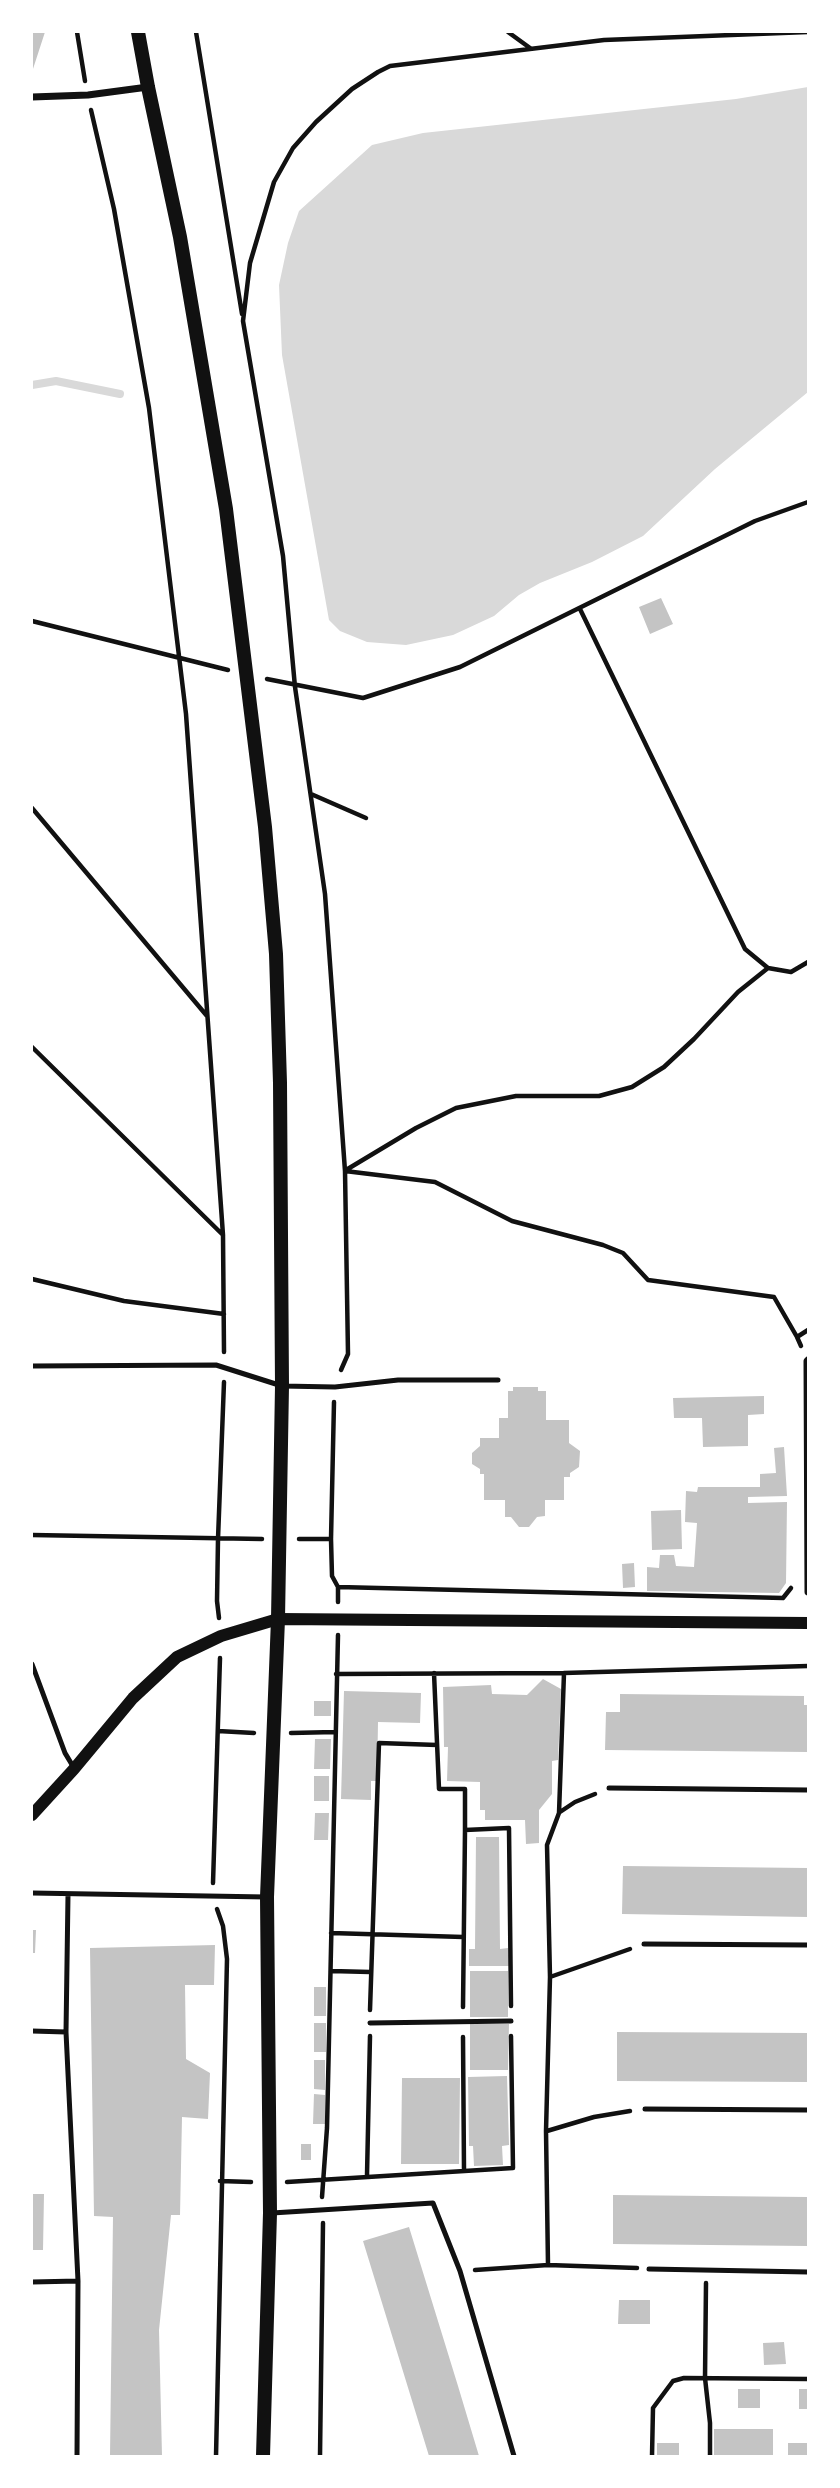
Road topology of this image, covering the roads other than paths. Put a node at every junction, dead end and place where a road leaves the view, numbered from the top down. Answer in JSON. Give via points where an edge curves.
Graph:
{"nodes":[{"id":1,"x":138,"y":32,"type":"edge"},
{"id":2,"x":148,"y":87,"type":"junction"},
{"id":3,"x":32,"y":97,"type":"edge"},
{"id":4,"x":808,"y":1360,"type":"edge"},
{"id":5,"x":32,"y":1366,"type":"edge"},
{"id":6,"x":498,"y":1380,"type":"dead end"},
{"id":7,"x":282,"y":1386,"type":"junction"},
{"id":8,"x":808,"y":1580,"type":"edge"},
{"id":9,"x":808,"y":1592,"type":"edge"},
{"id":10,"x":278,"y":1619,"type":"junction"},
{"id":11,"x":808,"y":1623,"type":"edge"},
{"id":12,"x":32,"y":1664,"type":"edge"},
{"id":13,"x":74,"y":1769,"type":"junction"},
{"id":14,"x":609,"y":1788,"type":"road end"},
{"id":15,"x":808,"y":1790,"type":"edge"},
{"id":16,"x":32,"y":1815,"type":"edge"},
{"id":17,"x":32,"y":1893,"type":"edge"},
{"id":18,"x":68,"y":1895,"type":"junction"},
{"id":19,"x":267,"y":1897,"type":"junction"},
{"id":20,"x":644,"y":1944,"type":"road end"},
{"id":21,"x":808,"y":1945,"type":"edge"},
{"id":22,"x":511,"y":2021,"type":"road end"},
{"id":23,"x":370,"y":2023,"type":"road end"},
{"id":24,"x":32,"y":2031,"type":"edge"},
{"id":25,"x":66,"y":2032,"type":"junction"},
{"id":26,"x":645,"y":2109,"type":"road end"},
{"id":27,"x":808,"y":2110,"type":"edge"},
{"id":28,"x":270,"y":2213,"type":"junction"},
{"id":29,"x":649,"y":2269,"type":"road end"},
{"id":30,"x":808,"y":2272,"type":"edge"},
{"id":31,"x":78,"y":2281,"type":"junction"},
{"id":32,"x":32,"y":2282,"type":"edge"},
{"id":33,"x":77,"y":2456,"type":"edge"},
{"id":34,"x":264,"y":2456,"type":"edge"},
{"id":35,"x":514,"y":2456,"type":"edge"}],
"edges":[{"from":1,"to":2,"type":"main road"},
{"from":2,"to":3,"type":"street"},
{"from":2,"to":7,"type":"main road","via":[[180,237],[226,509],[265,827],[277,967]]},
{"from":4,"to":8,"type":"street"},
{"from":5,"to":7,"type":"lane","via":[[216,1365]]},
{"from":6,"to":7,"type":"lane"},
{"from":7,"to":10,"type":"main road"},
{"from":8,"to":9,"type":"street"},
{"from":10,"to":11,"type":"street"},
{"from":10,"to":13,"type":"street","via":[[221,1636],[177,1657],[133,1698]]},
{"from":10,"to":19,"type":"main road"},
{"from":12,"to":13,"type":"lane"},
{"from":13,"to":16,"type":"street"},
{"from":14,"to":15,"type":"lane"},
{"from":17,"to":18,"type":"lane"},
{"from":18,"to":19,"type":"lane"},
{"from":18,"to":25,"type":"lane"},
{"from":19,"to":28,"type":"main road"},
{"from":20,"to":21,"type":"lane"},
{"from":22,"to":23,"type":"lane"},
{"from":24,"to":25,"type":"lane"},
{"from":25,"to":31,"type":"lane"},
{"from":26,"to":27,"type":"lane"},
{"from":28,"to":34,"type":"main road"},
{"from":28,"to":35,"type":"lane","via":[[433,2203],[460,2271]]},
{"from":29,"to":30,"type":"lane"},
{"from":31,"to":32,"type":"lane"},
{"from":31,"to":33,"type":"lane"}]}
